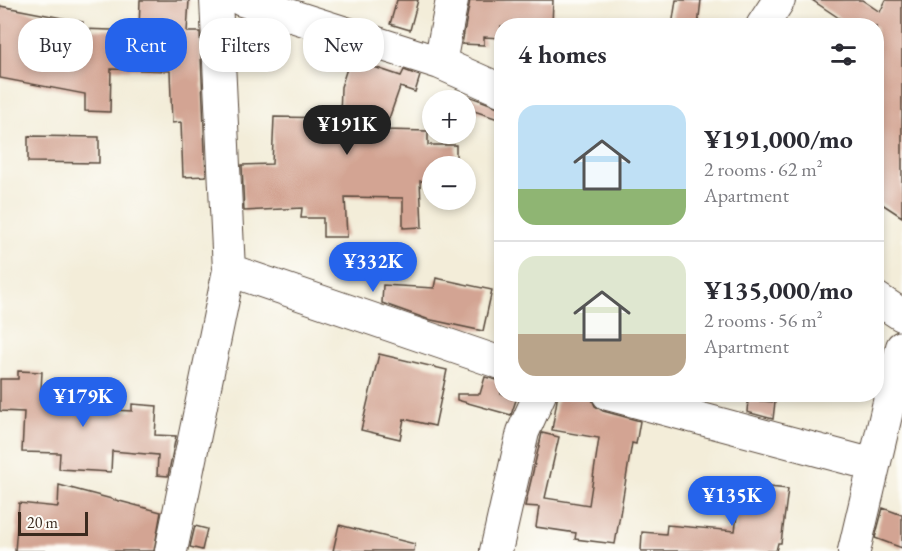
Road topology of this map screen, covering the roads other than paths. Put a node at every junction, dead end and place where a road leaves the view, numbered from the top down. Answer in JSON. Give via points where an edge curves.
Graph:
{"nodes":[{"id":1,"x":216,"y":0,"type":"edge"},
{"id":2,"x":242,"y":0,"type":"edge"},
{"id":3,"x":452,"y":0,"type":"edge"},
{"id":4,"x":778,"y":0,"type":"edge"},
{"id":5,"x":767,"y":18,"type":"edge"},
{"id":6,"x":440,"y":63,"type":"junction"},
{"id":7,"x":494,"y":87,"type":"edge"},
{"id":8,"x":229,"y":270,"type":"junction"},
{"id":9,"x":884,"y":303,"type":"edge"},
{"id":10,"x":902,"y":315,"type":"edge"},
{"id":11,"x":902,"y":347,"type":"edge"},
{"id":12,"x":494,"y":361,"type":"edge"},
{"id":13,"x":536,"y":402,"type":"edge"},
{"id":14,"x":638,"y":402,"type":"edge"},
{"id":15,"x":874,"y":465,"type":"junction"},
{"id":16,"x":171,"y":551,"type":"edge"},
{"id":17,"x":496,"y":551,"type":"edge"},
{"id":18,"x":854,"y":551,"type":"edge"}],
"edges":[{"from":1,"to":8,"type":"street"},
{"from":2,"to":6,"type":"street"},
{"from":3,"to":6,"type":"street"},
{"from":4,"to":5,"type":"street"},
{"from":6,"to":7,"type":"street"},
{"from":8,"to":12,"type":"street"},
{"from":8,"to":16,"type":"street"},
{"from":9,"to":10,"type":"street"},
{"from":11,"to":15,"type":"street"},
{"from":13,"to":17,"type":"street","via":[[523,432]]},
{"from":14,"to":15,"type":"street"},
{"from":15,"to":18,"type":"street"}]}
